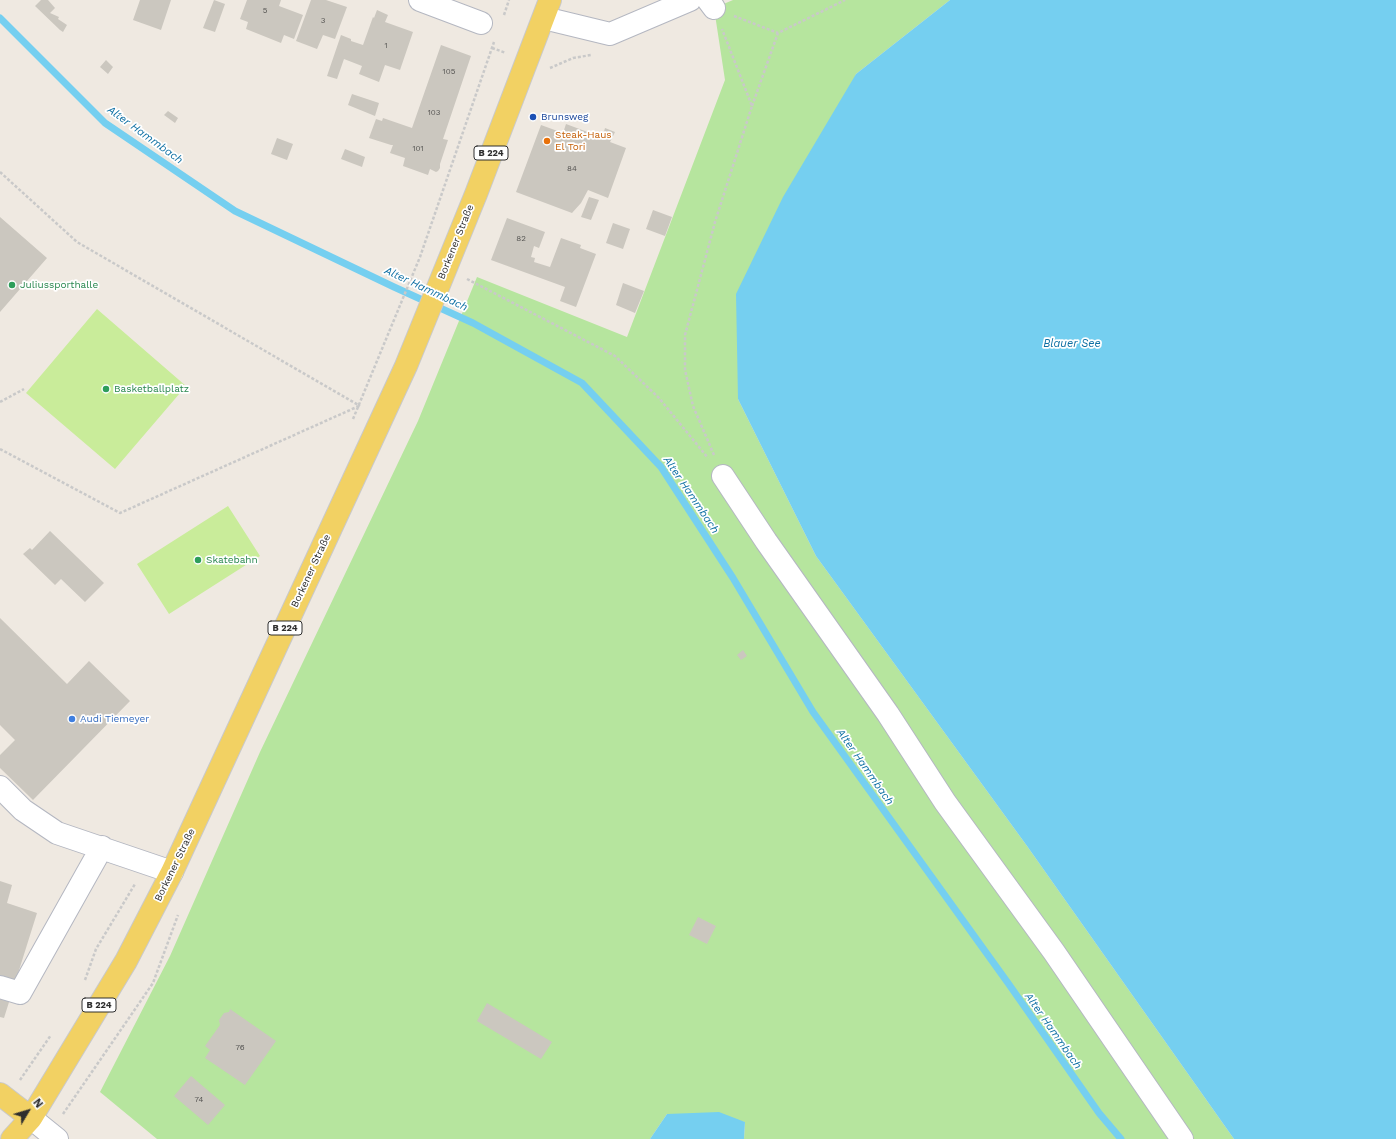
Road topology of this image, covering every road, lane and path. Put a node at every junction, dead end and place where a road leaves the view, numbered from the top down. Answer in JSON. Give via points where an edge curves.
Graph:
{"nodes":[{"id":1,"x":420,"y":0,"type":"edge"},
{"id":2,"x":845,"y":0,"type":"edge"},
{"id":3,"x":678,"y":2,"type":"edge"},
{"id":4,"x":711,"y":4,"type":"edge"},
{"id":5,"x":547,"y":9,"type":"edge"},
{"id":6,"x":481,"y":24,"type":"dead end"},
{"id":7,"x":778,"y":33,"type":"junction"},
{"id":8,"x":492,"y":48,"type":"dead end"},
{"id":9,"x":752,"y":106,"type":"junction"},
{"id":10,"x":0,"y":172,"type":"edge"},
{"id":11,"x":465,"y":278,"type":"dead end"},
{"id":12,"x":24,"y":389,"type":"dead end"},
{"id":13,"x":0,"y":402,"type":"edge"},
{"id":14,"x":359,"y":406,"type":"junction"},
{"id":15,"x":350,"y":426,"type":"dead end"},
{"id":16,"x":0,"y":449,"type":"edge"},
{"id":17,"x":723,"y":476,"type":"junction"},
{"id":18,"x":0,"y":787,"type":"edge"},
{"id":19,"x":102,"y":847,"type":"junction"},
{"id":20,"x":148,"y":863,"type":"junction"},
{"id":21,"x":172,"y":872,"type":"junction"},
{"id":22,"x":83,"y":985,"type":"dead end"},
{"id":23,"x":0,"y":987,"type":"edge"},
{"id":24,"x":55,"y":1030,"type":"dead end"},
{"id":25,"x":3,"y":1096,"type":"edge"},
{"id":26,"x":31,"y":1118,"type":"junction"},
{"id":27,"x":12,"y":1139,"type":"edge"},
{"id":28,"x":57,"y":1139,"type":"edge"},
{"id":29,"x":1182,"y":1139,"type":"edge"}],
"edges":[{"from":1,"to":6,"type":"street"},
{"from":2,"to":7,"type":"path"},
{"from":3,"to":5,"type":"street","via":[[610,34]]},
{"from":4,"to":7,"type":"path"},
{"from":4,"to":9,"type":"path"},
{"from":5,"to":21,"type":"main road","name":"Borkener Straße","number":"B 224","via":[[406,366]]},
{"from":7,"to":9,"type":"path"},
{"from":8,"to":14,"type":"path","via":[[420,257]]},
{"from":9,"to":17,"type":"path","via":[[715,222],[685,335],[685,370],[693,406]]},
{"from":10,"to":14,"type":"path","via":[[77,242]]},
{"from":11,"to":17,"type":"path","via":[[614,356],[659,398]]},
{"from":12,"to":13,"type":"path"},
{"from":14,"to":15,"type":"path"},
{"from":14,"to":16,"type":"path","via":[[120,513]]},
{"from":17,"to":29,"type":"street","via":[[888,714],[945,802],[1054,952]]},
{"from":18,"to":19,"type":"street","via":[[23,810],[57,833]]},
{"from":19,"to":20,"type":"street"},
{"from":19,"to":23,"type":"street","via":[[20,992]]},
{"from":20,"to":21,"type":"street"},
{"from":20,"to":22,"type":"path","via":[[96,949]]},
{"from":21,"to":26,"type":"main road","name":"Borkener Straße","number":"B 224","via":[[126,961]]},
{"from":24,"to":25,"type":"path"},
{"from":25,"to":26,"type":"main road"},
{"from":26,"to":27,"type":"main road","name":"Borkener Straße","number":"B 224"},
{"from":26,"to":28,"type":"street"}]}
